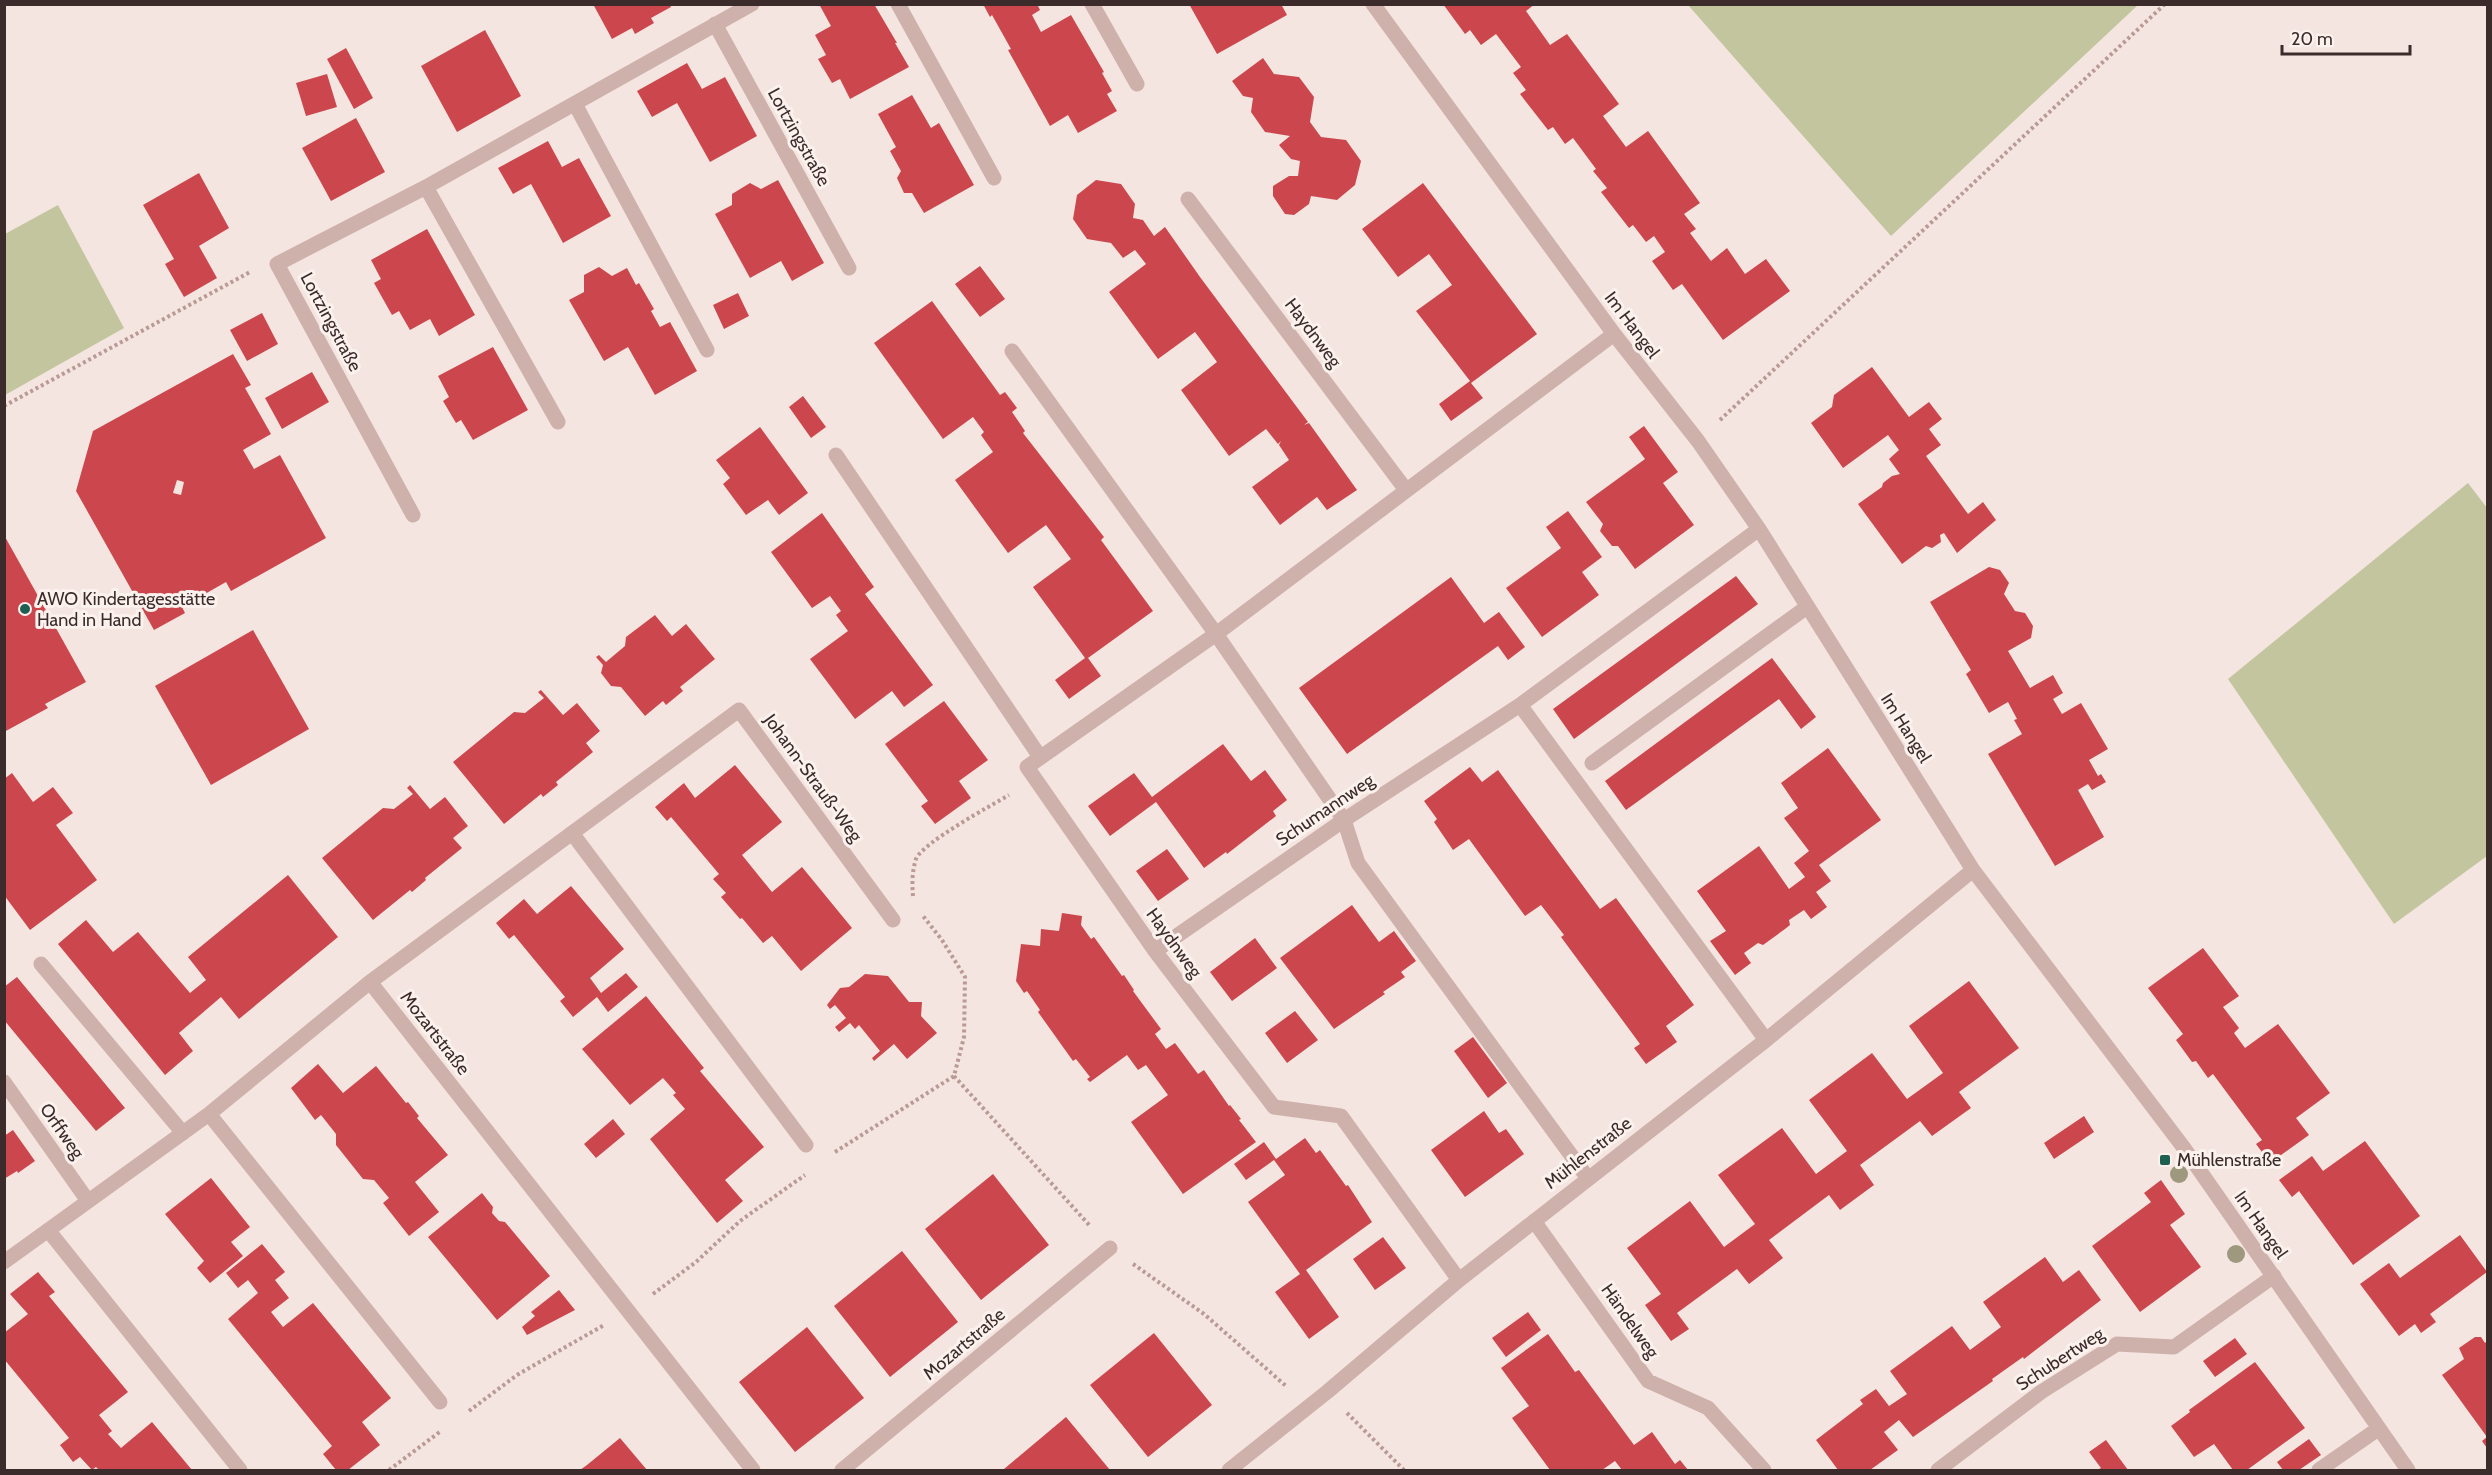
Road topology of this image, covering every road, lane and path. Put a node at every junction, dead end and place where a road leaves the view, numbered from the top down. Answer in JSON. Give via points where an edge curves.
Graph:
{"nodes":[{"id":1,"x":752,"y":4,"type":"edge"},
{"id":2,"x":898,"y":4,"type":"edge"},
{"id":3,"x":1092,"y":4,"type":"edge"},
{"id":4,"x":1373,"y":4,"type":"edge"},
{"id":5,"x":2165,"y":4,"type":"edge"},
{"id":6,"x":715,"y":24,"type":"junction"},
{"id":7,"x":1137,"y":84,"type":"dead end"},
{"id":8,"x":575,"y":104,"type":"junction"},
{"id":9,"x":994,"y":178,"type":"dead end"},
{"id":10,"x":426,"y":186,"type":"junction"},
{"id":11,"x":1188,"y":199,"type":"dead end"},
{"id":12,"x":277,"y":264,"type":"junction"},
{"id":13,"x":849,"y":268,"type":"dead end"},
{"id":14,"x":1614,"y":334,"type":"junction"},
{"id":15,"x":707,"y":350,"type":"dead end"},
{"id":16,"x":1012,"y":351,"type":"dead end"},
{"id":17,"x":4,"y":406,"type":"edge"},
{"id":18,"x":558,"y":422,"type":"dead end"},
{"id":19,"x":1698,"y":441,"type":"junction"},
{"id":20,"x":836,"y":455,"type":"dead end"},
{"id":21,"x":1406,"y":490,"type":"junction"},
{"id":22,"x":413,"y":515,"type":"dead end"},
{"id":23,"x":1759,"y":529,"type":"junction"},
{"id":24,"x":1807,"y":607,"type":"junction"},
{"id":25,"x":1216,"y":634,"type":"junction"},
{"id":26,"x":1520,"y":705,"type":"junction"},
{"id":27,"x":1040,"y":757,"type":"junction"},
{"id":28,"x":1592,"y":763,"type":"dead end"},
{"id":29,"x":1026,"y":767,"type":"junction"},
{"id":30,"x":1344,"y":820,"type":"junction"},
{"id":31,"x":572,"y":833,"type":"junction"},
{"id":32,"x":1973,"y":870,"type":"junction"},
{"id":33,"x":914,"y":905,"type":"junction"},
{"id":34,"x":892,"y":920,"type":"joint"},
{"id":35,"x":1155,"y":951,"type":"junction"},
{"id":36,"x":41,"y":964,"type":"dead end"},
{"id":37,"x":370,"y":982,"type":"junction"},
{"id":38,"x":1766,"y":1040,"type":"junction"},
{"id":39,"x":4,"y":1082,"type":"edge"},
{"id":40,"x":208,"y":1114,"type":"junction"},
{"id":41,"x":183,"y":1132,"type":"junction"},
{"id":42,"x":806,"y":1145,"type":"dead end"},
{"id":43,"x":829,"y":1156,"type":"dead end"},
{"id":44,"x":812,"y":1168,"type":"dead end"},
{"id":45,"x":1587,"y":1178,"type":"junction"},
{"id":46,"x":88,"y":1201,"type":"junction"},
{"id":47,"x":1534,"y":1221,"type":"junction"},
{"id":48,"x":48,"y":1230,"type":"junction"},
{"id":49,"x":1110,"y":1248,"type":"dead end"},
{"id":50,"x":4,"y":1262,"type":"edge"},
{"id":51,"x":2274,"y":1276,"type":"junction"},
{"id":52,"x":1459,"y":1280,"type":"junction"},
{"id":53,"x":628,"y":1310,"type":"junction"},
{"id":54,"x":1327,"y":1392,"type":"junction"},
{"id":55,"x":440,"y":1402,"type":"dead end"},
{"id":56,"x":464,"y":1415,"type":"dead end"},
{"id":57,"x":445,"y":1428,"type":"dead end"},
{"id":58,"x":2378,"y":1429,"type":"junction"},
{"id":59,"x":240,"y":1470,"type":"edge"},
{"id":60,"x":389,"y":1470,"type":"edge"},
{"id":61,"x":753,"y":1470,"type":"edge"},
{"id":62,"x":842,"y":1470,"type":"edge"},
{"id":63,"x":1229,"y":1470,"type":"edge"},
{"id":64,"x":1404,"y":1470,"type":"edge"},
{"id":65,"x":1764,"y":1470,"type":"edge"},
{"id":66,"x":1938,"y":1470,"type":"edge"},
{"id":67,"x":2319,"y":1470,"type":"edge"},
{"id":68,"x":2408,"y":1470,"type":"edge"}],
"edges":[{"from":1,"to":6,"type":"street","name":"Lortzingstraße"},
{"from":2,"to":9,"type":"street"},
{"from":3,"to":7,"type":"street"},
{"from":4,"to":14,"type":"street","name":"Im Hangel"},
{"from":5,"to":19,"type":"path"},
{"from":6,"to":8,"type":"street","name":"Lortzingstraße"},
{"from":6,"to":13,"type":"street","name":"Lortzingstraße"},
{"from":8,"to":10,"type":"street","name":"Lortzingstraße"},
{"from":8,"to":15,"type":"street"},
{"from":10,"to":12,"type":"street","name":"Lortzingstraße"},
{"from":10,"to":18,"type":"street"},
{"from":11,"to":21,"type":"street","name":"Haydnweg"},
{"from":12,"to":17,"type":"path","via":[[247,274]]},
{"from":12,"to":22,"type":"street","name":"Lortzingstraße"},
{"from":14,"to":19,"type":"street","name":"Im Hangel"},
{"from":14,"to":21,"type":"street"},
{"from":16,"to":25,"type":"street"},
{"from":19,"to":23,"type":"street","name":"Im Hangel"},
{"from":20,"to":27,"type":"street"},
{"from":21,"to":25,"type":"street"},
{"from":23,"to":24,"type":"street","name":"Im Hangel"},
{"from":23,"to":26,"type":"street","name":"Schumannweg"},
{"from":24,"to":28,"type":"street"},
{"from":24,"to":32,"type":"street","name":"Im Hangel"},
{"from":25,"to":27,"type":"street"},
{"from":25,"to":30,"type":"street"},
{"from":26,"to":30,"type":"street","name":"Schumannweg"},
{"from":26,"to":38,"type":"street"},
{"from":27,"to":29,"type":"street"},
{"from":29,"to":33,"type":"path","via":[[1016,791],[945,834],[917,856],[912,880]]},
{"from":29,"to":35,"type":"street","name":"Haydnweg"},
{"from":30,"to":35,"type":"street","name":"Schumannweg"},
{"from":30,"to":45,"type":"street","via":[[1358,863]]},
{"from":31,"to":34,"type":"street","name":"Johann-Strauß-Weg","via":[[739,710]]},
{"from":31,"to":37,"type":"street","name":"Johann-Strauß-Weg"},
{"from":31,"to":42,"type":"street"},
{"from":32,"to":38,"type":"street","name":"Mühlenstraße"},
{"from":32,"to":51,"type":"street","name":"Im Hangel","via":[[2184,1148]]},
{"from":33,"to":34,"type":"path"},
{"from":33,"to":43,"type":"path","via":[[965,977],[964,1037],[954,1076]]},
{"from":35,"to":52,"type":"street","name":"Haydnweg","via":[[1274,1107],[1341,1116]]},
{"from":36,"to":41,"type":"street"},
{"from":37,"to":40,"type":"street"},
{"from":37,"to":53,"type":"street","name":"Mozartstraße"},
{"from":38,"to":45,"type":"street","name":"Mühlenstraße"},
{"from":39,"to":46,"type":"street","name":"Orffweg"},
{"from":40,"to":41,"type":"street"},
{"from":40,"to":55,"type":"street"},
{"from":41,"to":46,"type":"street"},
{"from":44,"to":53,"type":"path","via":[[740,1221],[679,1275]]},
{"from":45,"to":47,"type":"street","name":"Mühlenstraße"},
{"from":46,"to":48,"type":"street"},
{"from":47,"to":52,"type":"street","name":"Mühlenstraße"},
{"from":47,"to":65,"type":"street","name":"Händelweg","via":[[1648,1381],[1708,1408]]},
{"from":48,"to":50,"type":"street"},
{"from":48,"to":59,"type":"street"},
{"from":49,"to":62,"type":"street","name":"Mozartstraße"},
{"from":51,"to":58,"type":"street","name":"Im Hangel"},
{"from":51,"to":66,"type":"street","name":"Schubertweg","via":[[2174,1347],[2117,1344],[2041,1392]]},
{"from":52,"to":54,"type":"street","name":"Mühlenstraße"},
{"from":53,"to":56,"type":"path","via":[[517,1375]]},
{"from":53,"to":61,"type":"street","name":"Mozartstraße"},
{"from":54,"to":63,"type":"street","name":"Mühlenstraße"},
{"from":54,"to":64,"type":"path"},
{"from":57,"to":60,"type":"path"},
{"from":58,"to":67,"type":"street"},
{"from":58,"to":68,"type":"street","name":"Im Hangel"}]}
